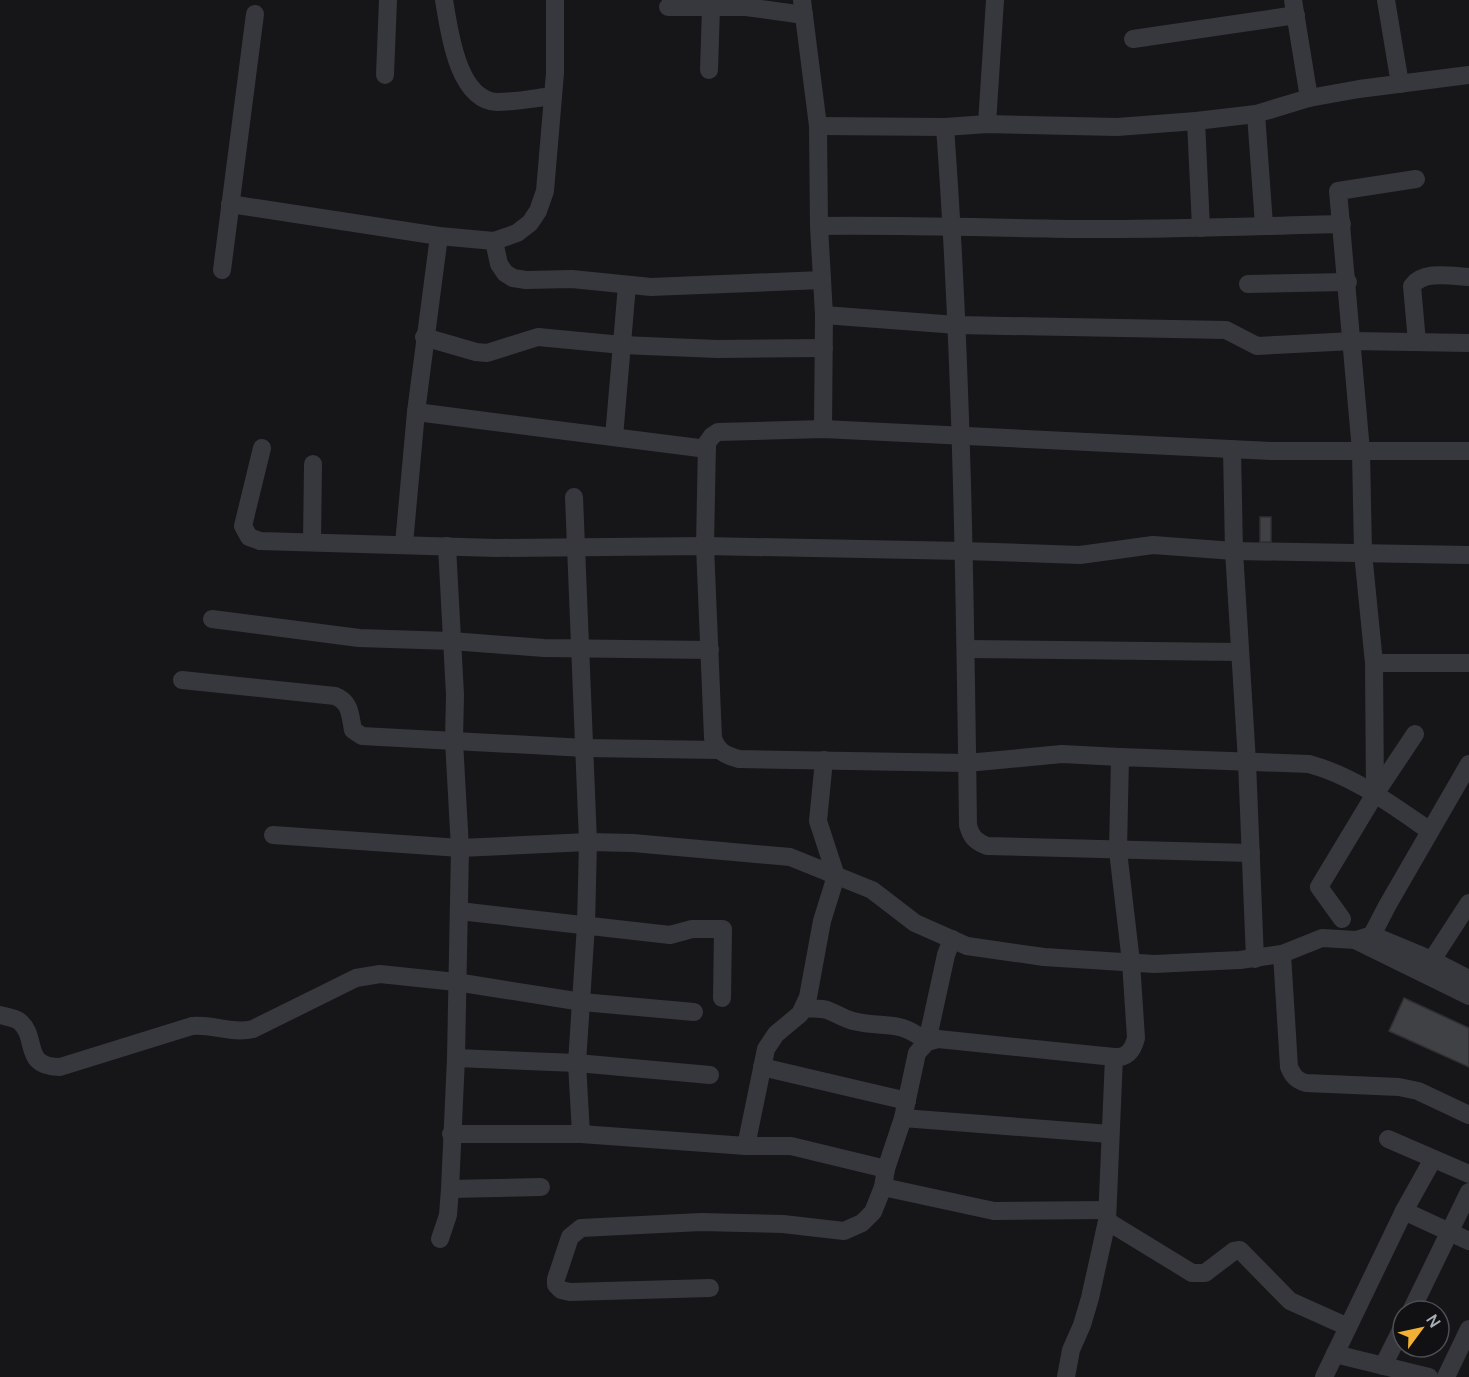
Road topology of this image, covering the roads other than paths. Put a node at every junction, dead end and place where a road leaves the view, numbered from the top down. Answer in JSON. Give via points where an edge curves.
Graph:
{"nodes":[{"id":1,"x":388,"y":0,"type":"edge"},
{"id":2,"x":444,"y":0,"type":"edge"},
{"id":3,"x":555,"y":0,"type":"edge"},
{"id":4,"x":995,"y":0,"type":"edge"},
{"id":5,"x":1386,"y":0,"type":"edge"},
{"id":6,"x":711,"y":7,"type":"junction"},
{"id":7,"x":668,"y":8,"type":"dead end"},
{"id":8,"x":803,"y":8,"type":"edge"},
{"id":9,"x":1294,"y":8,"type":"edge"},
{"id":10,"x":255,"y":14,"type":"dead end"},
{"id":11,"x":1133,"y":39,"type":"dead end"},
{"id":12,"x":709,"y":70,"type":"dead end"},
{"id":13,"x":385,"y":75,"type":"dead end"},
{"id":14,"x":1469,"y":75,"type":"edge"},
{"id":15,"x":1400,"y":84,"type":"junction"},
{"id":16,"x":553,"y":96,"type":"junction"},
{"id":17,"x":1309,"y":98,"type":"junction"},
{"id":18,"x":1256,"y":114,"type":"junction"},
{"id":19,"x":1196,"y":121,"type":"junction"},
{"id":20,"x":987,"y":124,"type":"junction"},
{"id":21,"x":818,"y":126,"type":"junction"},
{"id":22,"x":945,"y":127,"type":"junction"},
{"id":23,"x":1416,"y":179,"type":"dead end"},
{"id":24,"x":230,"y":204,"type":"junction"},
{"id":25,"x":1342,"y":224,"type":"junction"},
{"id":26,"x":1264,"y":225,"type":"junction"},
{"id":27,"x":819,"y":226,"type":"junction"},
{"id":28,"x":952,"y":226,"type":"junction"},
{"id":29,"x":1201,"y":228,"type":"junction"},
{"id":30,"x":439,"y":236,"type":"junction"},
{"id":31,"x":494,"y":241,"type":"junction"},
{"id":32,"x":222,"y":270,"type":"dead end"},
{"id":33,"x":1469,"y":277,"type":"edge"},
{"id":34,"x":822,"y":280,"type":"junction"},
{"id":35,"x":1348,"y":282,"type":"junction"},
{"id":36,"x":1248,"y":284,"type":"dead end"},
{"id":37,"x":627,"y":285,"type":"junction"},
{"id":38,"x":824,"y":315,"type":"junction"},
{"id":39,"x":957,"y":325,"type":"junction"},
{"id":40,"x":424,"y":337,"type":"junction"},
{"id":41,"x":1353,"y":340,"type":"junction"},
{"id":42,"x":1417,"y":342,"type":"junction"},
{"id":43,"x":1469,"y":343,"type":"edge"},
{"id":44,"x":622,"y":345,"type":"junction"},
{"id":45,"x":824,"y":348,"type":"junction"},
{"id":46,"x":416,"y":412,"type":"junction"},
{"id":47,"x":824,"y":429,"type":"junction"},
{"id":48,"x":960,"y":436,"type":"junction"},
{"id":49,"x":614,"y":437,"type":"junction"},
{"id":50,"x":262,"y":448,"type":"dead end"},
{"id":51,"x":707,"y":449,"type":"junction"},
{"id":52,"x":1232,"y":449,"type":"junction"},
{"id":53,"x":1361,"y":451,"type":"junction"},
{"id":54,"x":1469,"y":451,"type":"edge"},
{"id":55,"x":313,"y":464,"type":"dead end"},
{"id":56,"x":574,"y":497,"type":"dead end"},
{"id":57,"x":312,"y":542,"type":"junction"},
{"id":58,"x":404,"y":544,"type":"junction"},
{"id":59,"x":447,"y":546,"type":"junction"},
{"id":60,"x":705,"y":546,"type":"junction"},
{"id":61,"x":577,"y":549,"type":"junction"},
{"id":62,"x":964,"y":551,"type":"junction"},
{"id":63,"x":1234,"y":551,"type":"junction"},
{"id":64,"x":1363,"y":553,"type":"junction"},
{"id":65,"x":1469,"y":555,"type":"edge"},
{"id":66,"x":213,"y":619,"type":"dead end"},
{"id":67,"x":451,"y":641,"type":"junction"},
{"id":68,"x":582,"y":648,"type":"junction"},
{"id":69,"x":966,"y":648,"type":"junction"},
{"id":70,"x":710,"y":650,"type":"junction"},
{"id":71,"x":1240,"y":652,"type":"junction"},
{"id":72,"x":1374,"y":663,"type":"junction"},
{"id":73,"x":1469,"y":663,"type":"edge"},
{"id":74,"x":182,"y":680,"type":"dead end"},
{"id":75,"x":1415,"y":734,"type":"dead end"},
{"id":76,"x":454,"y":741,"type":"junction"},
{"id":77,"x":585,"y":748,"type":"junction"},
{"id":78,"x":720,"y":750,"type":"junction"},
{"id":79,"x":1120,"y":757,"type":"junction"},
{"id":80,"x":824,"y":760,"type":"junction"},
{"id":81,"x":1247,"y":762,"type":"junction"},
{"id":82,"x":967,"y":763,"type":"junction"},
{"id":83,"x":1469,"y":764,"type":"edge"},
{"id":84,"x":1375,"y":794,"type":"junction"},
{"id":85,"x":1430,"y":831,"type":"junction"},
{"id":86,"x":273,"y":835,"type":"dead end"},
{"id":87,"x":588,"y":842,"type":"junction"},
{"id":88,"x":460,"y":848,"type":"junction"},
{"id":89,"x":1118,"y":851,"type":"junction"},
{"id":90,"x":1251,"y":853,"type":"junction"},
{"id":91,"x":836,"y":876,"type":"junction"},
{"id":92,"x":1469,"y":903,"type":"edge"},
{"id":93,"x":459,"y":911,"type":"junction"},
{"id":94,"x":1342,"y":919,"type":"dead end"},
{"id":95,"x":586,"y":925,"type":"junction"},
{"id":96,"x":952,"y":939,"type":"junction"},
{"id":97,"x":1365,"y":940,"type":"junction"},
{"id":98,"x":1282,"y":954,"type":"junction"},
{"id":99,"x":1255,"y":958,"type":"junction"},
{"id":100,"x":1410,"y":959,"type":"junction"},
{"id":101,"x":1432,"y":960,"type":"junction"},
{"id":102,"x":1131,"y":962,"type":"junction"},
{"id":103,"x":1469,"y":979,"type":"edge"},
{"id":104,"x":456,"y":982,"type":"junction"},
{"id":105,"x":1469,"y":996,"type":"edge"},
{"id":106,"x":722,"y":998,"type":"dead end"},
{"id":107,"x":582,"y":1002,"type":"junction"},
{"id":108,"x":804,"y":1008,"type":"junction"},
{"id":109,"x":694,"y":1012,"type":"dead end"},
{"id":110,"x":0,"y":1016,"type":"edge"},
{"id":111,"x":927,"y":1042,"type":"junction"},
{"id":112,"x":1114,"y":1057,"type":"junction"},
{"id":113,"x":456,"y":1058,"type":"junction"},
{"id":114,"x":577,"y":1063,"type":"junction"},
{"id":115,"x":762,"y":1067,"type":"junction"},
{"id":116,"x":710,"y":1074,"type":"dead end"},
{"id":117,"x":905,"y":1109,"type":"junction"},
{"id":118,"x":1469,"y":1115,"type":"edge"},
{"id":119,"x":451,"y":1134,"type":"junction"},
{"id":120,"x":581,"y":1134,"type":"junction"},
{"id":121,"x":1110,"y":1134,"type":"junction"},
{"id":122,"x":1388,"y":1139,"type":"dead end"},
{"id":123,"x":746,"y":1146,"type":"junction"},
{"id":124,"x":1433,"y":1159,"type":"junction"},
{"id":125,"x":886,"y":1169,"type":"junction"},
{"id":126,"x":1469,"y":1174,"type":"edge"},
{"id":127,"x":541,"y":1187,"type":"dead end"},
{"id":128,"x":883,"y":1187,"type":"junction"},
{"id":129,"x":450,"y":1189,"type":"junction"},
{"id":130,"x":1469,"y":1192,"type":"edge"},
{"id":131,"x":1404,"y":1210,"type":"junction"},
{"id":132,"x":1107,"y":1216,"type":"junction"},
{"id":133,"x":1451,"y":1231,"type":"junction"},
{"id":134,"x":440,"y":1239,"type":"dead end"},
{"id":135,"x":1469,"y":1241,"type":"edge"},
{"id":136,"x":710,"y":1288,"type":"dead end"},
{"id":137,"x":1417,"y":1299,"type":"edge"},
{"id":138,"x":1348,"y":1328,"type":"junction"},
{"id":139,"x":1469,"y":1329,"type":"edge"},
{"id":140,"x":1391,"y":1350,"type":"edge"},
{"id":141,"x":1335,"y":1354,"type":"junction"},
{"id":142,"x":1383,"y":1366,"type":"junction"},
{"id":143,"x":1066,"y":1377,"type":"edge"},
{"id":144,"x":1324,"y":1377,"type":"edge"},
{"id":145,"x":1429,"y":1377,"type":"edge"},
{"id":146,"x":1446,"y":1377,"type":"edge"}],
"edges":[{"from":1,"to":13,"type":"street"},
{"from":2,"to":16,"type":"street","via":[[455,57],[477,93],[497,102]]},
{"from":3,"to":16,"type":"street"},
{"from":4,"to":20,"type":"street"},
{"from":5,"to":15,"type":"street"},
{"from":6,"to":7,"type":"street"},
{"from":6,"to":8,"type":"street"},
{"from":6,"to":12,"type":"street"},
{"from":8,"to":21,"type":"street"},
{"from":9,"to":11,"type":"street"},
{"from":9,"to":17,"type":"street"},
{"from":10,"to":24,"type":"street"},
{"from":14,"to":15,"type":"street"},
{"from":15,"to":17,"type":"street"},
{"from":16,"to":31,"type":"street","via":[[545,191],[538,211],[517,233]]},
{"from":17,"to":18,"type":"street"},
{"from":18,"to":19,"type":"street"},
{"from":18,"to":26,"type":"street"},
{"from":19,"to":20,"type":"street","via":[[1117,127]]},
{"from":19,"to":29,"type":"street"},
{"from":20,"to":22,"type":"street"},
{"from":21,"to":22,"type":"street"},
{"from":21,"to":27,"type":"street"},
{"from":22,"to":28,"type":"street"},
{"from":23,"to":25,"type":"street","via":[[1338,190]]},
{"from":24,"to":30,"type":"street"},
{"from":24,"to":32,"type":"street"},
{"from":25,"to":26,"type":"street"},
{"from":25,"to":35,"type":"street"},
{"from":26,"to":29,"type":"street"},
{"from":27,"to":28,"type":"street"},
{"from":27,"to":34,"type":"street"},
{"from":28,"to":29,"type":"street"},
{"from":28,"to":39,"type":"street"},
{"from":30,"to":31,"type":"street"},
{"from":30,"to":40,"type":"street"},
{"from":31,"to":37,"type":"street","via":[[499,264],[513,278]]},
{"from":33,"to":42,"type":"street","via":[[1417,279],[1412,286]]},
{"from":34,"to":37,"type":"street"},
{"from":34,"to":38,"type":"street"},
{"from":35,"to":36,"type":"street"},
{"from":35,"to":41,"type":"street"},
{"from":37,"to":44,"type":"street"},
{"from":38,"to":39,"type":"street"},
{"from":38,"to":45,"type":"street"},
{"from":39,"to":41,"type":"street","via":[[1227,330],[1257,346]]},
{"from":39,"to":48,"type":"street"},
{"from":40,"to":44,"type":"street","via":[[487,353],[538,337]]},
{"from":40,"to":46,"type":"street"},
{"from":41,"to":42,"type":"street"},
{"from":41,"to":53,"type":"street"},
{"from":42,"to":43,"type":"street"},
{"from":44,"to":45,"type":"street"},
{"from":44,"to":49,"type":"street"},
{"from":45,"to":47,"type":"street"},
{"from":46,"to":49,"type":"street"},
{"from":46,"to":58,"type":"street"},
{"from":47,"to":48,"type":"street"},
{"from":47,"to":51,"type":"street","via":[[718,432],[707,443]]},
{"from":48,"to":52,"type":"street"},
{"from":48,"to":62,"type":"street"},
{"from":49,"to":51,"type":"street"},
{"from":50,"to":57,"type":"street","via":[[243,526],[249,537],[260,541]]},
{"from":51,"to":60,"type":"street"},
{"from":52,"to":53,"type":"street"},
{"from":52,"to":63,"type":"street"},
{"from":53,"to":54,"type":"street"},
{"from":53,"to":64,"type":"street"},
{"from":55,"to":57,"type":"street"},
{"from":56,"to":61,"type":"street"},
{"from":57,"to":58,"type":"street"},
{"from":58,"to":59,"type":"street"},
{"from":59,"to":61,"type":"street"},
{"from":59,"to":67,"type":"street"},
{"from":60,"to":61,"type":"street"},
{"from":60,"to":62,"type":"street"},
{"from":60,"to":70,"type":"street"},
{"from":61,"to":68,"type":"street"},
{"from":62,"to":63,"type":"street","via":[[1080,555],[1153,545]]},
{"from":62,"to":69,"type":"street"},
{"from":63,"to":64,"type":"street"},
{"from":63,"to":71,"type":"street"},
{"from":64,"to":65,"type":"street"},
{"from":64,"to":72,"type":"street"},
{"from":66,"to":67,"type":"street","via":[[359,638]]},
{"from":67,"to":68,"type":"street"},
{"from":67,"to":76,"type":"street"},
{"from":68,"to":70,"type":"street"},
{"from":68,"to":77,"type":"street"},
{"from":69,"to":71,"type":"street"},
{"from":69,"to":82,"type":"street"},
{"from":70,"to":78,"type":"street","via":[[713,738]]},
{"from":71,"to":81,"type":"street"},
{"from":72,"to":73,"type":"street"},
{"from":72,"to":84,"type":"street"},
{"from":74,"to":76,"type":"street","via":[[335,696],[348,706],[352,730],[357,735]]},
{"from":75,"to":84,"type":"street"},
{"from":76,"to":77,"type":"street"},
{"from":76,"to":88,"type":"street"},
{"from":77,"to":78,"type":"street"},
{"from":77,"to":87,"type":"street"},
{"from":78,"to":80,"type":"street","via":[[739,759]]},
{"from":79,"to":81,"type":"street"},
{"from":79,"to":82,"type":"street","via":[[1062,753]]},
{"from":79,"to":89,"type":"street"},
{"from":80,"to":82,"type":"street"},
{"from":80,"to":91,"type":"street","via":[[818,821]]},
{"from":81,"to":84,"type":"street","via":[[1309,764],[1333,771]]},
{"from":81,"to":90,"type":"street"},
{"from":82,"to":89,"type":"street","via":[[968,825],[977,842],[987,846]]},
{"from":83,"to":85,"type":"street"},
{"from":84,"to":85,"type":"street"},
{"from":84,"to":94,"type":"street","via":[[1318,887]]},
{"from":85,"to":97,"type":"street"},
{"from":86,"to":88,"type":"street"},
{"from":87,"to":88,"type":"street"},
{"from":87,"to":91,"type":"street","via":[[790,857]]},
{"from":87,"to":95,"type":"street"},
{"from":88,"to":93,"type":"street"},
{"from":89,"to":90,"type":"street"},
{"from":89,"to":102,"type":"street"},
{"from":90,"to":99,"type":"street"},
{"from":91,"to":96,"type":"street","via":[[872,890],[915,923]]},
{"from":91,"to":108,"type":"street","via":[[820,928]]},
{"from":92,"to":101,"type":"street"},
{"from":93,"to":95,"type":"street"},
{"from":93,"to":104,"type":"street"},
{"from":95,"to":106,"type":"street","via":[[670,935],[692,929],[723,929]]},
{"from":95,"to":107,"type":"street"},
{"from":96,"to":102,"type":"street","via":[[968,946],[1044,957]]},
{"from":96,"to":111,"type":"street"},
{"from":97,"to":98,"type":"street","via":[[1322,938]]},
{"from":97,"to":100,"type":"street"},
{"from":98,"to":99,"type":"street"},
{"from":98,"to":118,"type":"street","via":[[1289,1067],[1299,1081],[1399,1087],[1418,1091]]},
{"from":99,"to":102,"type":"street"},
{"from":100,"to":101,"type":"street"},
{"from":100,"to":105,"type":"street"},
{"from":101,"to":103,"type":"street"},
{"from":102,"to":112,"type":"street","via":[[1136,1038],[1129,1053]]},
{"from":104,"to":107,"type":"street"},
{"from":104,"to":110,"type":"street","via":[[393,975],[356,978],[253,1029],[192,1026],[60,1067],[49,1067],[37,1060],[23,1026],[13,1018]]},
{"from":104,"to":113,"type":"street"},
{"from":107,"to":109,"type":"street"},
{"from":107,"to":114,"type":"street"},
{"from":108,"to":111,"type":"street","via":[[823,1009],[857,1022],[898,1026]]},
{"from":108,"to":115,"type":"street","via":[[769,1042]]},
{"from":111,"to":112,"type":"street","via":[[938,1039]]},
{"from":111,"to":117,"type":"street","via":[[917,1053]]},
{"from":112,"to":121,"type":"street"},
{"from":113,"to":114,"type":"street"},
{"from":113,"to":119,"type":"street"},
{"from":114,"to":116,"type":"street"},
{"from":114,"to":120,"type":"street"},
{"from":115,"to":117,"type":"street"},
{"from":115,"to":123,"type":"street"},
{"from":117,"to":121,"type":"street"},
{"from":117,"to":125,"type":"street"},
{"from":119,"to":120,"type":"street"},
{"from":119,"to":129,"type":"street"},
{"from":120,"to":123,"type":"street"},
{"from":121,"to":132,"type":"street"},
{"from":122,"to":124,"type":"street"},
{"from":123,"to":125,"type":"street","via":[[791,1146]]},
{"from":124,"to":126,"type":"street"},
{"from":124,"to":131,"type":"street"},
{"from":125,"to":128,"type":"street"},
{"from":127,"to":129,"type":"street"},
{"from":128,"to":132,"type":"street","via":[[994,1211]]},
{"from":128,"to":136,"type":"street","via":[[873,1212],[862,1223],[844,1231],[729,1222],[581,1228],[570,1237],[556,1279],[561,1290],[570,1292]]},
{"from":129,"to":134,"type":"street","via":[[448,1215]]},
{"from":130,"to":133,"type":"street"},
{"from":131,"to":133,"type":"street"},
{"from":131,"to":138,"type":"street"},
{"from":132,"to":138,"type":"street","via":[[1192,1274],[1205,1273],[1240,1250],[1290,1301]]},
{"from":132,"to":143,"type":"street","via":[[1090,1298],[1071,1350]]},
{"from":133,"to":135,"type":"street"},
{"from":133,"to":137,"type":"street"},
{"from":138,"to":141,"type":"street"},
{"from":139,"to":146,"type":"street"},
{"from":140,"to":142,"type":"street"},
{"from":141,"to":142,"type":"street"},
{"from":141,"to":144,"type":"street"},
{"from":142,"to":145,"type":"street"}]}
